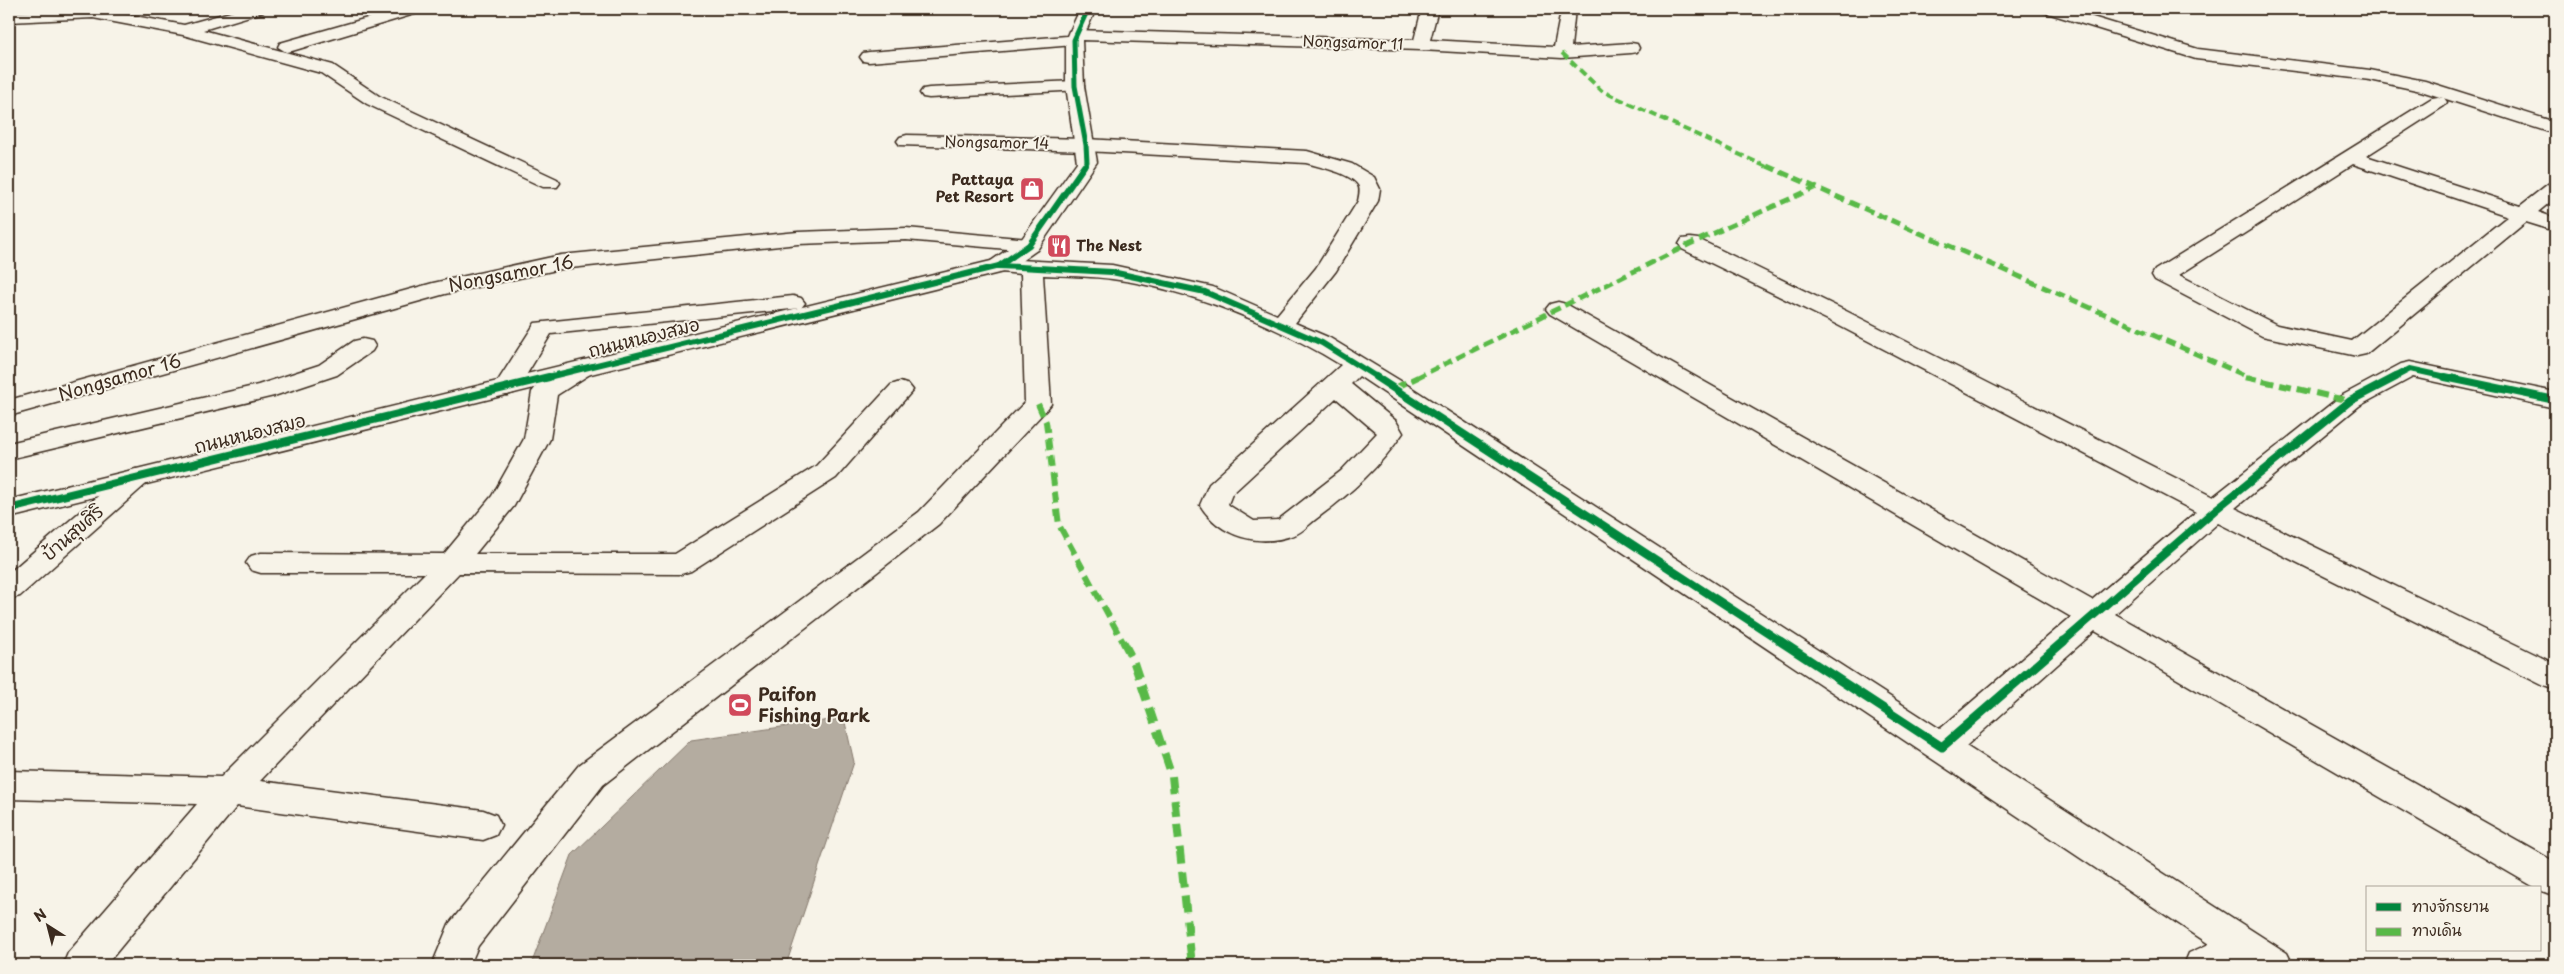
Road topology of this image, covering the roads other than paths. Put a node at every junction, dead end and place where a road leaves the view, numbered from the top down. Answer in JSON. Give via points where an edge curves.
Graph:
{"nodes":[{"id":1,"x":257,"y":9,"type":"edge"},
{"id":2,"x":414,"y":9,"type":"edge"},
{"id":3,"x":1088,"y":9,"type":"edge"},
{"id":4,"x":1430,"y":9,"type":"edge"},
{"id":5,"x":2050,"y":9,"type":"edge"},
{"id":6,"x":1569,"y":11,"type":"dead end"},
{"id":7,"x":9,"y":17,"type":"edge"},
{"id":8,"x":185,"y":30,"type":"junction"},
{"id":9,"x":1074,"y":38,"type":"junction"},
{"id":10,"x":1422,"y":45,"type":"junction"},
{"id":11,"x":286,"y":47,"type":"dead end"},
{"id":12,"x":1631,"y":48,"type":"dead end"},
{"id":13,"x":1562,"y":54,"type":"junction"},
{"id":14,"x":868,"y":57,"type":"dead end"},
{"id":15,"x":1076,"y":86,"type":"junction"},
{"id":16,"x":929,"y":93,"type":"dead end"},
{"id":17,"x":2438,"y":102,"type":"dead end"},
{"id":18,"x":2555,"y":128,"type":"edge"},
{"id":19,"x":907,"y":142,"type":"dead end"},
{"id":20,"x":1086,"y":145,"type":"junction"},
{"id":21,"x":2351,"y":157,"type":"junction"},
{"id":22,"x":550,"y":183,"type":"dead end"},
{"id":23,"x":2555,"y":188,"type":"edge"},
{"id":24,"x":2522,"y":214,"type":"junction"},
{"id":25,"x":2555,"y":225,"type":"edge"},
{"id":26,"x":1690,"y":244,"type":"dead end"},
{"id":27,"x":1030,"y":256,"type":"junction"},
{"id":28,"x":793,"y":303,"type":"dead end"},
{"id":29,"x":1558,"y":309,"type":"dead end"},
{"id":30,"x":1281,"y":325,"type":"junction"},
{"id":31,"x":363,"y":346,"type":"dead end"},
{"id":32,"x":1356,"y":365,"type":"junction"},
{"id":33,"x":580,"y":369,"type":"junction"},
{"id":34,"x":1336,"y":385,"type":"junction"},
{"id":35,"x":507,"y":387,"type":"junction"},
{"id":36,"x":900,"y":390,"type":"dead end"},
{"id":37,"x":2555,"y":400,"type":"edge"},
{"id":38,"x":9,"y":408,"type":"edge"},
{"id":39,"x":9,"y":451,"type":"edge"},
{"id":40,"x":136,"y":478,"type":"junction"},
{"id":41,"x":9,"y":509,"type":"edge"},
{"id":42,"x":2215,"y":510,"type":"junction"},
{"id":43,"x":261,"y":563,"type":"dead end"},
{"id":44,"x":451,"y":564,"type":"junction"},
{"id":45,"x":9,"y":589,"type":"edge"},
{"id":46,"x":2093,"y":616,"type":"junction"},
{"id":47,"x":2555,"y":678,"type":"edge"},
{"id":48,"x":1942,"y":747,"type":"junction"},
{"id":49,"x":9,"y":785,"type":"edge"},
{"id":50,"x":228,"y":791,"type":"junction"},
{"id":51,"x":482,"y":825,"type":"dead end"},
{"id":52,"x":2555,"y":880,"type":"edge"},
{"id":53,"x":2258,"y":956,"type":"edge"},
{"id":54,"x":82,"y":965,"type":"edge"},
{"id":55,"x":451,"y":965,"type":"edge"},
{"id":56,"x":2203,"y":965,"type":"edge"}],
"edges":[{"from":1,"to":8,"type":"street"},
{"from":2,"to":11,"type":"street"},
{"from":3,"to":9,"type":"street"},
{"from":4,"to":10,"type":"street"},
{"from":5,"to":18,"type":"street","via":[[2196,54],[2370,75],[2425,86]]},
{"from":6,"to":13,"type":"street"},
{"from":7,"to":8,"type":"street","via":[[93,13]]},
{"from":8,"to":22,"type":"street","via":[[327,68],[373,100]]},
{"from":9,"to":10,"type":"street","name":"Nongsamor 11"},
{"from":9,"to":14,"type":"street","name":"Nongsamor 11"},
{"from":9,"to":15,"type":"street"},
{"from":10,"to":13,"type":"street","name":"Nongsamor 11"},
{"from":12,"to":13,"type":"street","name":"Nongsamor 11"},
{"from":15,"to":16,"type":"street"},
{"from":15,"to":20,"type":"street"},
{"from":17,"to":21,"type":"street"},
{"from":19,"to":20,"type":"street","name":"Nongsamor 14"},
{"from":20,"to":27,"type":"street","via":[[1087,162]]},
{"from":20,"to":30,"type":"street","name":"Nongsamor 14","via":[[1307,157],[1345,168],[1367,181],[1370,189],[1368,201],[1325,271]]},
{"from":21,"to":24,"type":"street"},
{"from":21,"to":24,"type":"street","via":[[2163,275],[2270,331],[2357,349]]},
{"from":23,"to":24,"type":"street"},
{"from":24,"to":25,"type":"street"},
{"from":26,"to":42,"type":"street","via":[[1838,316]]},
{"from":27,"to":30,"type":"street","via":[[1205,292]]},
{"from":27,"to":33,"type":"street","name":"ถนนหนองสมอ"},
{"from":27,"to":38,"type":"street","name":"Nongsamor 16","via":[[906,234],[798,238],[561,262],[441,288]]},
{"from":27,"to":55,"type":"street","via":[[1038,404],[929,518],[591,775],[463,936]]},
{"from":28,"to":35,"type":"street","via":[[543,328]]},
{"from":29,"to":46,"type":"street"},
{"from":30,"to":32,"type":"street","via":[[1322,343]]},
{"from":31,"to":39,"type":"street","via":[[328,370],[266,391]]},
{"from":32,"to":34,"type":"street"},
{"from":32,"to":48,"type":"street"},
{"from":33,"to":35,"type":"street","name":"ถนนหนองสมอ"},
{"from":33,"to":44,"type":"street","via":[[545,392],[537,439],[504,500]]},
{"from":34,"to":34,"type":"street","via":[[1219,490],[1214,505],[1232,524],[1260,531],[1285,528],[1321,502],[1382,445],[1390,433],[1387,427]]},
{"from":35,"to":40,"type":"street","name":"ถนนหนองสมอ"},
{"from":36,"to":44,"type":"street","via":[[826,472],[681,564]]},
{"from":37,"to":42,"type":"street","via":[[2410,369],[2350,400]]},
{"from":40,"to":41,"type":"street","name":"ถนนหนองสมอ"},
{"from":40,"to":45,"type":"street","name":"บ้านสุขศิริ"},
{"from":42,"to":46,"type":"street"},
{"from":42,"to":47,"type":"street"},
{"from":43,"to":44,"type":"street"},
{"from":44,"to":50,"type":"street"},
{"from":46,"to":48,"type":"street"},
{"from":46,"to":52,"type":"street"},
{"from":48,"to":53,"type":"street"},
{"from":49,"to":50,"type":"street"},
{"from":50,"to":51,"type":"street"},
{"from":50,"to":54,"type":"street"},
{"from":53,"to":56,"type":"street"}]}
